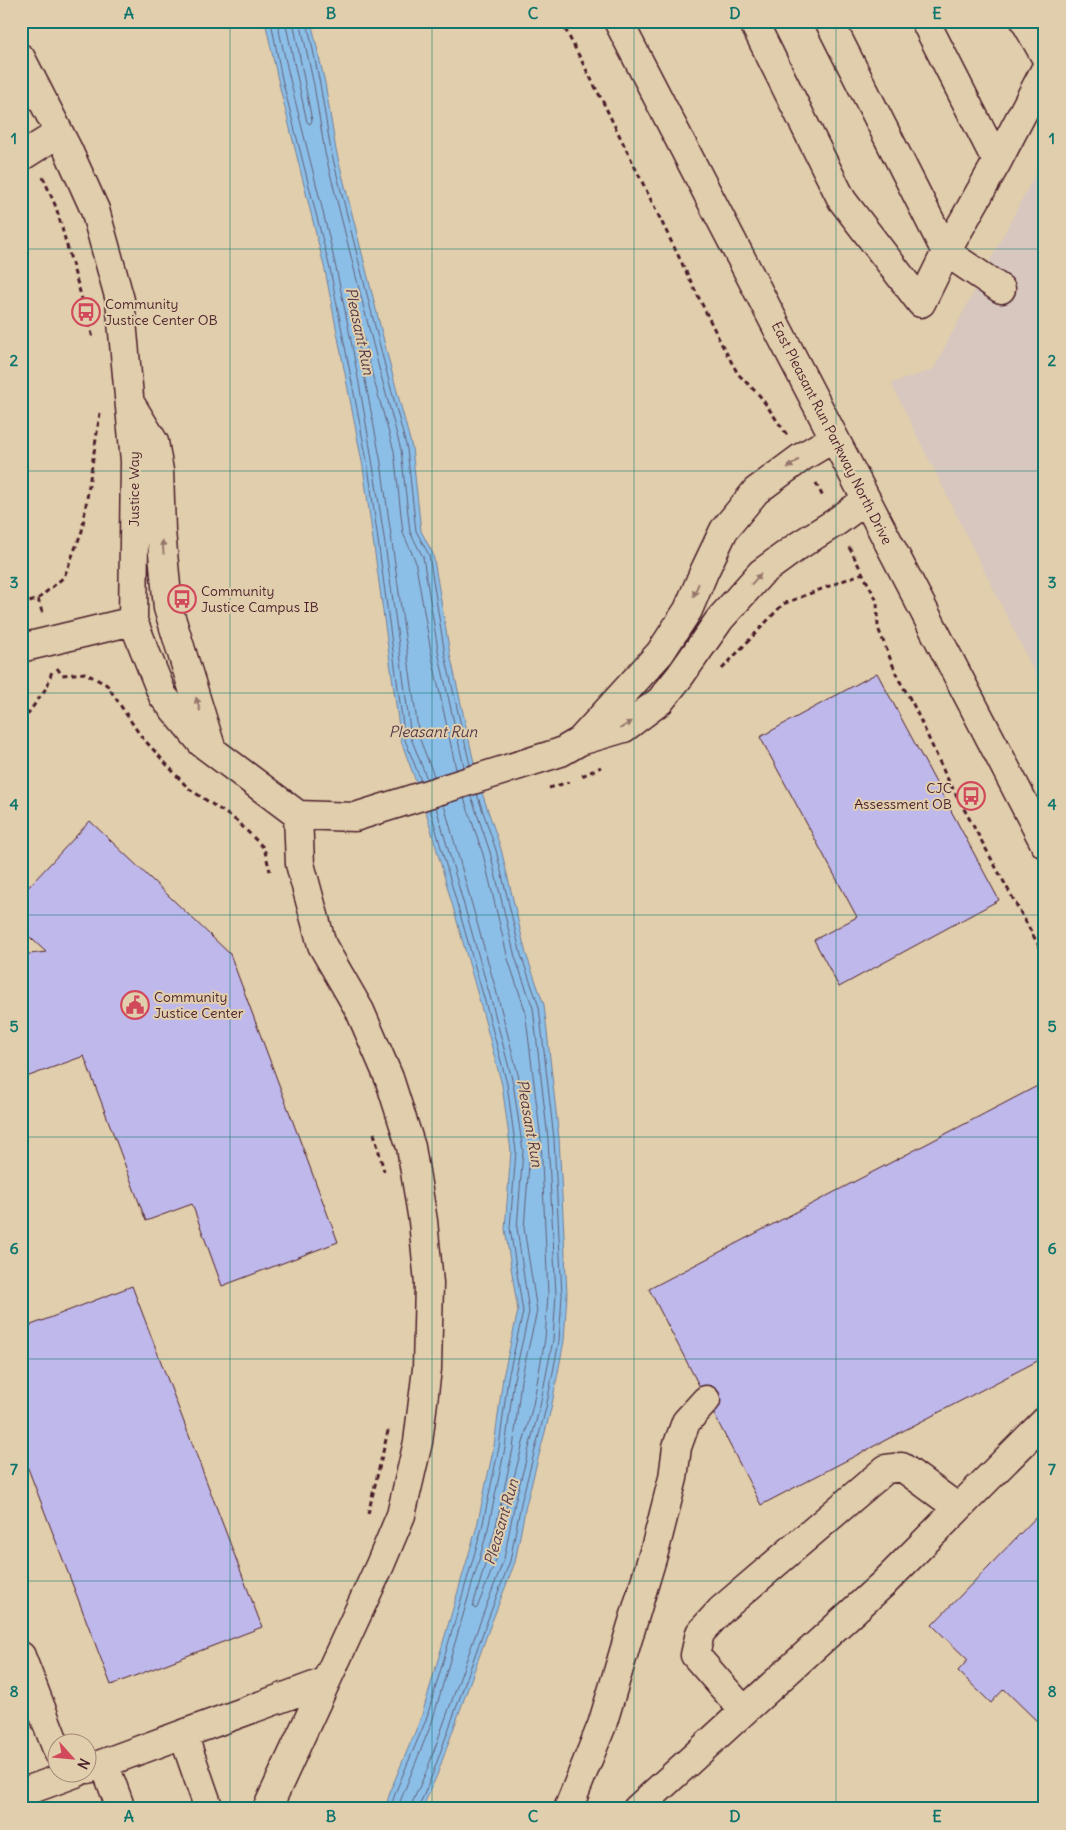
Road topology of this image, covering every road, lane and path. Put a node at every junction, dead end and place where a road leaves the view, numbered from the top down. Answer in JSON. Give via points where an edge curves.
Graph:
{"nodes":[{"id":1,"x":618,"y":21,"type":"edge"},
{"id":2,"x":753,"y":21,"type":"edge"},
{"id":3,"x":829,"y":21,"type":"edge"},
{"id":4,"x":925,"y":21,"type":"edge"},
{"id":5,"x":1025,"y":21,"type":"edge"},
{"id":6,"x":1045,"y":56,"type":"edge"},
{"id":7,"x":21,"y":58,"type":"edge"},
{"id":8,"x":1045,"y":70,"type":"edge"},
{"id":9,"x":59,"y":133,"type":"junction"},
{"id":10,"x":997,"y":162,"type":"junction"},
{"id":11,"x":31,"y":163,"type":"edge"},
{"id":12,"x":946,"y":252,"type":"junction"},
{"id":13,"x":1000,"y":289,"type":"dead end"},
{"id":14,"x":93,"y":340,"type":"dead end"},
{"id":15,"x":130,"y":403,"type":"junction"},
{"id":16,"x":100,"y":411,"type":"dead end"},
{"id":17,"x":834,"y":438,"type":"junction"},
{"id":18,"x":866,"y":500,"type":"junction"},
{"id":19,"x":38,"y":599,"type":"junction"},
{"id":20,"x":21,"y":605,"type":"edge"},
{"id":21,"x":45,"y":620,"type":"dead end"},
{"id":22,"x":134,"y":621,"type":"junction"},
{"id":23,"x":21,"y":648,"type":"edge"},
{"id":24,"x":27,"y":715,"type":"dead end"},
{"id":25,"x":571,"y":747,"type":"junction"},
{"id":26,"x":212,"y":751,"type":"junction"},
{"id":27,"x":298,"y":815,"type":"junction"},
{"id":28,"x":1045,"y":844,"type":"edge"},
{"id":29,"x":271,"y":874,"type":"dead end"},
{"id":30,"x":372,"y":1124,"type":"dead end"},
{"id":31,"x":386,"y":1181,"type":"dead end"},
{"id":32,"x":706,"y":1400,"type":"dead end"},
{"id":33,"x":391,"y":1419,"type":"dead end"},
{"id":34,"x":1045,"y":1421,"type":"edge"},
{"id":35,"x":958,"y":1508,"type":"junction"},
{"id":36,"x":367,"y":1518,"type":"dead end"},
{"id":37,"x":21,"y":1656,"type":"edge"},
{"id":38,"x":325,"y":1682,"type":"junction"},
{"id":39,"x":744,"y":1711,"type":"junction"},
{"id":40,"x":58,"y":1732,"type":"edge"},
{"id":41,"x":183,"y":1734,"type":"junction"},
{"id":42,"x":98,"y":1761,"type":"edge"},
{"id":43,"x":52,"y":1782,"type":"edge"},
{"id":44,"x":91,"y":1782,"type":"edge"},
{"id":45,"x":25,"y":1798,"type":"edge"},
{"id":46,"x":576,"y":1806,"type":"edge"},
{"id":47,"x":121,"y":1809,"type":"edge"},
{"id":48,"x":209,"y":1809,"type":"edge"},
{"id":49,"x":267,"y":1809,"type":"edge"},
{"id":50,"x":637,"y":1809,"type":"edge"}],
"edges":[{"from":1,"to":17,"type":"street","name":"East Pleasant Run Parkway North Drive"},
{"from":2,"to":12,"type":"street","via":[[842,200],[921,303]]},
{"from":3,"to":12,"type":"street"},
{"from":4,"to":10,"type":"street"},
{"from":5,"to":6,"type":"street"},
{"from":7,"to":9,"type":"street","name":"Justice Way"},
{"from":8,"to":10,"type":"street"},
{"from":9,"to":11,"type":"street"},
{"from":9,"to":15,"type":"street","name":"Justice Way","via":[[95,210],[120,300]]},
{"from":10,"to":12,"type":"street"},
{"from":11,"to":14,"type":"path","via":[[56,207]]},
{"from":12,"to":13,"type":"street"},
{"from":15,"to":22,"type":"street","name":"Justice Way","via":[[135,461]]},
{"from":26,"to":15,"type":"street","one_way":true,"via":[[168,608],[159,471],[154,442]]},
{"from":16,"to":19,"type":"path","via":[[82,531],[64,577]]},
{"from":17,"to":18,"type":"street","name":"East Pleasant Run Parkway North Drive"},
{"from":17,"to":25,"type":"street","one_way":true,"via":[[802,456],[756,491],[724,530],[688,610],[660,653]]},
{"from":25,"to":18,"type":"street","one_way":true,"via":[[624,728],[660,701],[720,619],[761,573]]},
{"from":18,"to":28,"type":"street","name":"East Pleasant Run Parkway North Drive"},
{"from":19,"to":20,"type":"path"},
{"from":19,"to":21,"type":"path"},
{"from":22,"to":23,"type":"street"},
{"from":22,"to":26,"type":"street","name":"Justice Way","via":[[163,696]]},
{"from":24,"to":29,"type":"path","via":[[47,687],[54,664],[62,675],[84,673],[107,685],[140,735],[188,788],[237,821],[264,848]]},
{"from":25,"to":27,"type":"street","via":[[355,817]]},
{"from":26,"to":27,"type":"street","name":"Justice Way"},
{"from":27,"to":38,"type":"street","via":[[300,864],[322,945],[360,1011],[389,1078],[411,1147],[429,1283],[427,1368],[418,1442],[401,1515]]},
{"from":30,"to":31,"type":"path"},
{"from":32,"to":46,"type":"street","via":[[683,1430],[656,1545]]},
{"from":33,"to":36,"type":"path"},
{"from":34,"to":35,"type":"street"},
{"from":35,"to":39,"type":"street","via":[[883,1584]]},
{"from":35,"to":39,"type":"street","via":[[902,1466],[886,1469],[721,1610],[700,1633],[695,1655]]},
{"from":37,"to":40,"type":"street"},
{"from":38,"to":41,"type":"street"},
{"from":38,"to":49,"type":"street"},
{"from":39,"to":50,"type":"street"},
{"from":41,"to":42,"type":"street"},
{"from":41,"to":48,"type":"street"},
{"from":43,"to":45,"type":"street"},
{"from":44,"to":47,"type":"street"}]}
